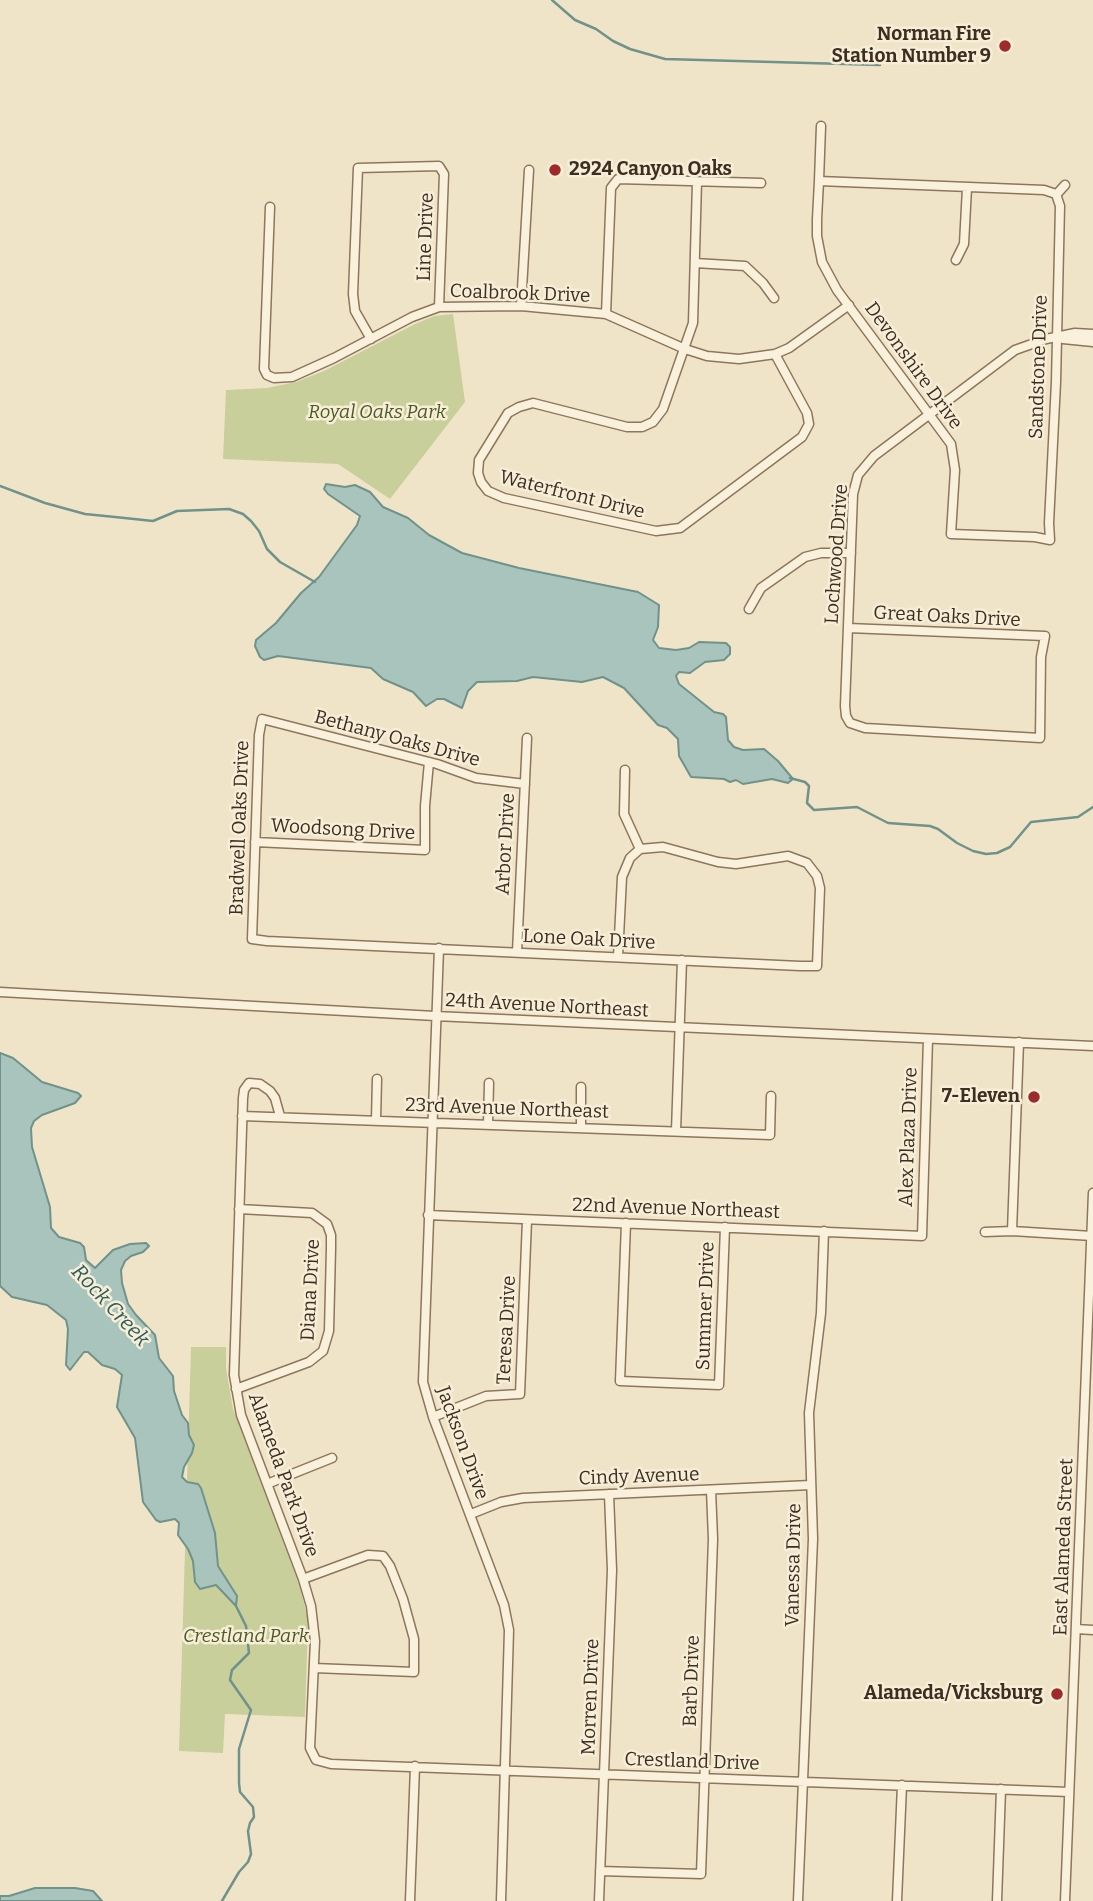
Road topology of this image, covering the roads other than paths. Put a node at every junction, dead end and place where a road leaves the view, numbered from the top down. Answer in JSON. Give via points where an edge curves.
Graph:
{"nodes":[{"id":1,"x":821,"y":126,"type":"dead end"},
{"id":2,"x":529,"y":170,"type":"dead end"},
{"id":3,"x":819,"y":181,"type":"junction"},
{"id":4,"x":697,"y":182,"type":"junction"},
{"id":5,"x":761,"y":183,"type":"dead end"},
{"id":6,"x":1065,"y":185,"type":"dead end"},
{"id":7,"x":967,"y":188,"type":"junction"},
{"id":8,"x":1056,"y":195,"type":"junction"},
{"id":9,"x":270,"y":207,"type":"dead end"},
{"id":10,"x":956,"y":260,"type":"dead end"},
{"id":11,"x":695,"y":263,"type":"junction"},
{"id":12,"x":774,"y":298,"type":"dead end"},
{"id":13,"x":849,"y":305,"type":"junction"},
{"id":14,"x":521,"y":306,"type":"junction"},
{"id":15,"x":439,"y":307,"type":"junction"},
{"id":16,"x":606,"y":314,"type":"junction"},
{"id":17,"x":1093,"y":334,"type":"edge"},
{"id":18,"x":1057,"y":338,"type":"junction"},
{"id":19,"x":371,"y":339,"type":"junction"},
{"id":20,"x":1093,"y":342,"type":"edge"},
{"id":21,"x":685,"y":349,"type":"junction"},
{"id":22,"x":775,"y":354,"type":"junction"},
{"id":23,"x":930,"y":414,"type":"junction"},
{"id":24,"x":1050,"y":540,"type":"joint"},
{"id":25,"x":851,"y":553,"type":"junction"},
{"id":26,"x":749,"y":608,"type":"dead end"},
{"id":27,"x":848,"y":628,"type":"junction"},
{"id":28,"x":845,"y":713,"type":"joint"},
{"id":29,"x":262,"y":719,"type":"joint"},
{"id":30,"x":527,"y":738,"type":"dead end"},
{"id":31,"x":429,"y":762,"type":"junction"},
{"id":32,"x":625,"y":770,"type":"dead end"},
{"id":33,"x":525,"y":783,"type":"junction"},
{"id":34,"x":255,"y":842,"type":"junction"},
{"id":35,"x":640,"y":849,"type":"junction"},
{"id":36,"x":252,"y":939,"type":"joint"},
{"id":37,"x":439,"y":948,"type":"junction"},
{"id":38,"x":517,"y":952,"type":"junction"},
{"id":39,"x":618,"y":957,"type":"junction"},
{"id":40,"x":682,"y":960,"type":"junction"},
{"id":41,"x":0,"y":992,"type":"edge"},
{"id":42,"x":435,"y":1016,"type":"junction"},
{"id":43,"x":679,"y":1027,"type":"junction"},
{"id":44,"x":928,"y":1039,"type":"junction"},
{"id":45,"x":1019,"y":1042,"type":"junction"},
{"id":46,"x":1093,"y":1046,"type":"edge"},
{"id":47,"x":377,"y":1079,"type":"dead end"},
{"id":48,"x":489,"y":1083,"type":"dead end"},
{"id":49,"x":582,"y":1087,"type":"dead end"},
{"id":50,"x":771,"y":1096,"type":"dead end"},
{"id":51,"x":242,"y":1116,"type":"junction"},
{"id":52,"x":280,"y":1116,"type":"junction"},
{"id":53,"x":376,"y":1120,"type":"junction"},
{"id":54,"x":433,"y":1122,"type":"junction"},
{"id":55,"x":488,"y":1124,"type":"junction"},
{"id":56,"x":580,"y":1127,"type":"junction"},
{"id":57,"x":676,"y":1131,"type":"junction"},
{"id":58,"x":1093,"y":1193,"type":"edge"},
{"id":59,"x":239,"y":1209,"type":"junction"},
{"id":60,"x":428,"y":1215,"type":"junction"},
{"id":61,"x":527,"y":1220,"type":"junction"},
{"id":62,"x":626,"y":1223,"type":"junction"},
{"id":63,"x":725,"y":1227,"type":"junction"},
{"id":64,"x":824,"y":1231,"type":"junction"},
{"id":65,"x":1012,"y":1231,"type":"junction"},
{"id":66,"x":985,"y":1232,"type":"dead end"},
{"id":67,"x":922,"y":1236,"type":"joint"},
{"id":68,"x":1092,"y":1236,"type":"edge"},
{"id":69,"x":236,"y":1389,"type":"junction"},
{"id":70,"x":433,"y":1417,"type":"junction"},
{"id":71,"x":332,"y":1458,"type":"dead end"},
{"id":72,"x":267,"y":1484,"type":"junction"},
{"id":73,"x":811,"y":1485,"type":"junction"},
{"id":74,"x":711,"y":1490,"type":"junction"},
{"id":75,"x":609,"y":1494,"type":"junction"},
{"id":76,"x":471,"y":1514,"type":"junction"},
{"id":77,"x":303,"y":1578,"type":"junction"},
{"id":78,"x":1076,"y":1629,"type":"junction"},
{"id":79,"x":1093,"y":1630,"type":"edge"},
{"id":80,"x":314,"y":1668,"type":"junction"},
{"id":81,"x":314,"y":1758,"type":"joint"},
{"id":82,"x":415,"y":1766,"type":"junction"},
{"id":83,"x":506,"y":1770,"type":"junction"},
{"id":84,"x":604,"y":1774,"type":"junction"},
{"id":85,"x":704,"y":1777,"type":"junction"},
{"id":86,"x":803,"y":1782,"type":"junction"},
{"id":87,"x":902,"y":1785,"type":"junction"},
{"id":88,"x":1001,"y":1789,"type":"junction"},
{"id":89,"x":1069,"y":1792,"type":"junction"},
{"id":90,"x":600,"y":1871,"type":"junction"},
{"id":91,"x":410,"y":1901,"type":"edge"},
{"id":92,"x":501,"y":1901,"type":"edge"},
{"id":93,"x":599,"y":1901,"type":"edge"},
{"id":94,"x":798,"y":1901,"type":"edge"},
{"id":95,"x":897,"y":1901,"type":"edge"},
{"id":96,"x":997,"y":1901,"type":"edge"},
{"id":97,"x":1065,"y":1901,"type":"edge"}],
"edges":[{"from":1,"to":3,"type":"street","name":"Devonshire Drive"},
{"from":2,"to":14,"type":"street"},
{"from":3,"to":7,"type":"street"},
{"from":3,"to":13,"type":"street","name":"Devonshire Drive","via":[[820,254]]},
{"from":4,"to":5,"type":"street"},
{"from":4,"to":11,"type":"street"},
{"from":4,"to":16,"type":"street","via":[[618,179],[611,188]]},
{"from":6,"to":8,"type":"street"},
{"from":7,"to":8,"type":"street","via":[[1049,190]]},
{"from":7,"to":10,"type":"street","via":[[964,244]]},
{"from":8,"to":18,"type":"street","name":"Sandstone Drive","via":[[1060,206]]},
{"from":9,"to":19,"type":"street","name":"Coalbrook Drive","via":[[267,375],[292,377]]},
{"from":11,"to":12,"type":"street","via":[[745,266]]},
{"from":11,"to":21,"type":"street","via":[[692,323]]},
{"from":13,"to":22,"type":"street","name":"Coalbrook Drive"},
{"from":13,"to":23,"type":"street","name":"Devonshire Drive"},
{"from":14,"to":15,"type":"street","name":"Coalbrook Drive"},
{"from":14,"to":16,"type":"street","name":"Coalbrook Drive"},
{"from":15,"to":19,"type":"street","name":"Coalbrook Drive"},
{"from":15,"to":19,"type":"street","name":"Line Drive","via":[[444,174],[439,166],[358,168],[353,294],[355,311]]},
{"from":16,"to":21,"type":"street","name":"Coalbrook Drive"},
{"from":17,"to":18,"type":"street","name":"Lochwood Drive"},
{"from":18,"to":20,"type":"street","name":"Lochwood Drive"},
{"from":18,"to":23,"type":"street","name":"Lochwood Drive","via":[[1015,350]]},
{"from":18,"to":24,"type":"street","name":"Sandstone Drive"},
{"from":21,"to":22,"type":"street","name":"Coalbrook Drive","via":[[739,359]]},
{"from":21,"to":22,"type":"street","name":"Waterfront Drive","via":[[663,409],[653,422],[628,427],[533,403],[519,407],[508,413],[478,460],[481,482],[504,498],[656,531],[680,528],[802,437],[809,424],[807,413]]},
{"from":23,"to":24,"type":"street","name":"Devonshire Drive","via":[[951,444],[955,461],[951,534]]},
{"from":23,"to":25,"type":"street","name":"Lochwood Drive","via":[[885,447],[858,475]]},
{"from":25,"to":26,"type":"street","via":[[805,557],[761,588]]},
{"from":25,"to":27,"type":"street","name":"Lochwood Drive"},
{"from":27,"to":28,"type":"street","name":"Lochwood Drive"},
{"from":27,"to":28,"type":"street","name":"Great Oaks Drive","via":[[1045,636],[1040,738],[865,728],[850,723]]},
{"from":29,"to":31,"type":"street","name":"Bethany Oaks Drive"},
{"from":29,"to":34,"type":"street","name":"Bradwell Oaks Drive"},
{"from":30,"to":33,"type":"street","name":"Arbor Drive"},
{"from":31,"to":33,"type":"street","name":"Bethany Oaks Drive","via":[[476,778]]},
{"from":31,"to":34,"type":"street","name":"Woodsong Drive","via":[[425,850]]},
{"from":32,"to":35,"type":"street","via":[[624,814]]},
{"from":33,"to":38,"type":"street","name":"Arbor Drive"},
{"from":34,"to":36,"type":"street","name":"Bradwell Oaks Drive"},
{"from":35,"to":39,"type":"street","via":[[630,858],[622,877]]},
{"from":35,"to":40,"type":"street","name":"Lone Oak Drive","via":[[663,847],[736,864],[788,856],[807,863],[817,876],[817,966]]},
{"from":36,"to":37,"type":"street","name":"Lone Oak Drive"},
{"from":37,"to":38,"type":"street","name":"Lone Oak Drive"},
{"from":37,"to":42,"type":"street","name":"Jackson Drive"},
{"from":38,"to":39,"type":"street","name":"Lone Oak Drive"},
{"from":39,"to":40,"type":"street","name":"Lone Oak Drive"},
{"from":40,"to":43,"type":"street"},
{"from":41,"to":42,"type":"street","name":"24th Avenue Northeast"},
{"from":42,"to":43,"type":"street","name":"24th Avenue Northeast"},
{"from":42,"to":54,"type":"street","name":"Jackson Drive"},
{"from":43,"to":44,"type":"street","name":"24th Avenue Northeast"},
{"from":43,"to":57,"type":"street"},
{"from":44,"to":45,"type":"street","name":"24th Avenue Northeast"},
{"from":44,"to":67,"type":"street","name":"Alex Plaza Drive"},
{"from":45,"to":46,"type":"street","name":"24th Avenue Northeast"},
{"from":45,"to":65,"type":"street"},
{"from":47,"to":53,"type":"street"},
{"from":48,"to":55,"type":"street"},
{"from":49,"to":56,"type":"street"},
{"from":50,"to":57,"type":"street","name":"23rd Avenue Northeast","via":[[770,1135]]},
{"from":51,"to":52,"type":"street","name":"23rd Avenue Northeast"},
{"from":51,"to":52,"type":"street","name":"Alameda Park Drive","via":[[244,1090],[252,1083],[270,1091]]},
{"from":51,"to":59,"type":"street","name":"Alameda Park Drive"},
{"from":52,"to":53,"type":"street","name":"23rd Avenue Northeast"},
{"from":53,"to":54,"type":"street","name":"23rd Avenue Northeast"},
{"from":54,"to":55,"type":"street","name":"23rd Avenue Northeast"},
{"from":54,"to":60,"type":"street","name":"Jackson Drive"},
{"from":55,"to":56,"type":"street","name":"23rd Avenue Northeast"},
{"from":56,"to":57,"type":"street","name":"23rd Avenue Northeast"},
{"from":58,"to":68,"type":"street","name":"East Alameda Street"},
{"from":59,"to":69,"type":"street","name":"Alameda Park Drive"},
{"from":59,"to":69,"type":"street","name":"Diana Drive","via":[[313,1213],[324,1219],[330,1230],[331,1248],[329,1331],[323,1351],[309,1362]]},
{"from":60,"to":61,"type":"street","name":"22nd Avenue Northeast"},
{"from":60,"to":70,"type":"street","name":"Jackson Drive","via":[[423,1373]]},
{"from":61,"to":62,"type":"street","name":"22nd Avenue Northeast"},
{"from":61,"to":70,"type":"street","name":"Teresa Drive","via":[[520,1394],[486,1396]]},
{"from":62,"to":63,"type":"street","name":"22nd Avenue Northeast"},
{"from":62,"to":63,"type":"street","name":"Summer Drive","via":[[620,1381],[719,1385]]},
{"from":63,"to":64,"type":"street","name":"22nd Avenue Northeast"},
{"from":64,"to":67,"type":"street","name":"22nd Avenue Northeast"},
{"from":64,"to":73,"type":"street","name":"Vanessa Drive","via":[[820,1325],[809,1413]]},
{"from":65,"to":66,"type":"street"},
{"from":65,"to":68,"type":"street"},
{"from":68,"to":78,"type":"street","name":"East Alameda Street"},
{"from":69,"to":72,"type":"street","name":"Alameda Park Drive"},
{"from":70,"to":76,"type":"street","name":"Jackson Drive"},
{"from":71,"to":72,"type":"street"},
{"from":72,"to":77,"type":"street","name":"Alameda Park Drive"},
{"from":73,"to":74,"type":"street","name":"Cindy Avenue"},
{"from":73,"to":86,"type":"street","name":"Vanessa Drive"},
{"from":74,"to":75,"type":"street","name":"Cindy Avenue"},
{"from":74,"to":85,"type":"street","name":"Barb Drive"},
{"from":75,"to":76,"type":"street","name":"Cindy Avenue","via":[[511,1500]]},
{"from":75,"to":84,"type":"street","name":"Morren Drive","via":[[612,1570]]},
{"from":76,"to":83,"type":"street","name":"Jackson Drive","via":[[509,1630]]},
{"from":77,"to":80,"type":"street","name":"Alameda Park Drive","via":[[314,1619]]},
{"from":77,"to":80,"type":"street","via":[[374,1554],[383,1556],[410,1616],[414,1639],[414,1672]]},
{"from":78,"to":79,"type":"street"},
{"from":78,"to":89,"type":"street","name":"East Alameda Street"},
{"from":80,"to":81,"type":"street","name":"Alameda Park Drive","via":[[310,1748]]},
{"from":81,"to":82,"type":"street","name":"Crestland Drive","via":[[331,1764]]},
{"from":82,"to":83,"type":"street","name":"Crestland Drive"},
{"from":82,"to":91,"type":"street"},
{"from":83,"to":84,"type":"street","name":"Crestland Drive"},
{"from":83,"to":92,"type":"street","name":"Jackson Drive"},
{"from":84,"to":85,"type":"street","name":"Crestland Drive"},
{"from":84,"to":90,"type":"street","name":"Morren Drive"},
{"from":85,"to":86,"type":"street","name":"Crestland Drive"},
{"from":85,"to":90,"type":"street","name":"Barb Drive","via":[[701,1874]]},
{"from":86,"to":87,"type":"street","name":"Crestland Drive"},
{"from":86,"to":94,"type":"street","name":"Vanessa Drive"},
{"from":87,"to":88,"type":"street","name":"Crestland Drive"},
{"from":87,"to":95,"type":"street"},
{"from":88,"to":89,"type":"street","name":"Crestland Drive"},
{"from":88,"to":96,"type":"street"},
{"from":89,"to":97,"type":"street","name":"East Alameda Street"},
{"from":90,"to":93,"type":"street","name":"Morren Drive"}]}
